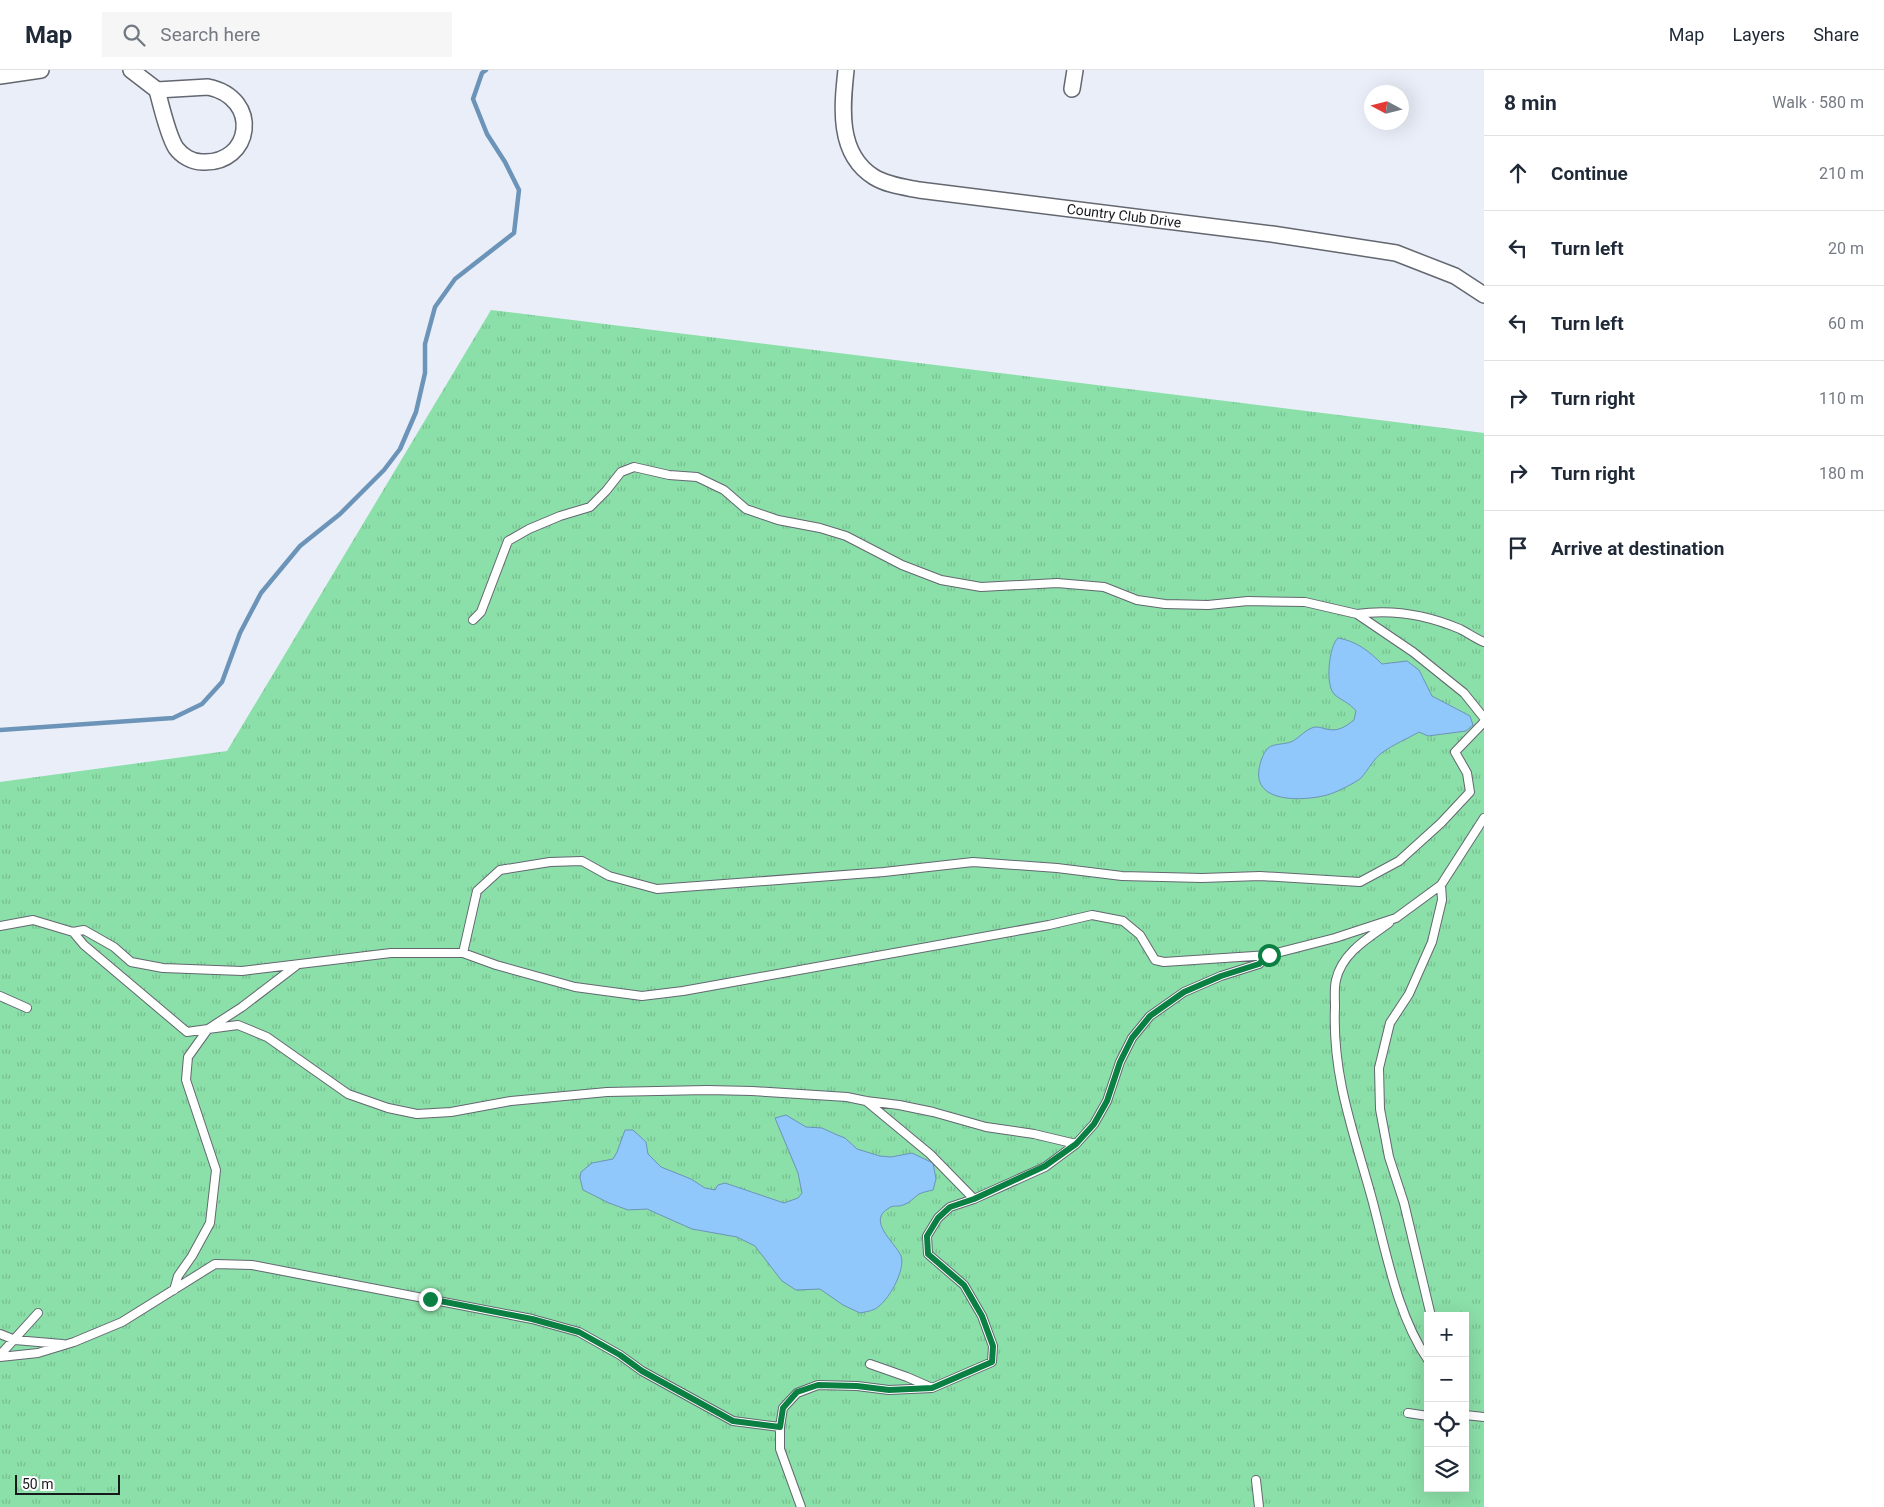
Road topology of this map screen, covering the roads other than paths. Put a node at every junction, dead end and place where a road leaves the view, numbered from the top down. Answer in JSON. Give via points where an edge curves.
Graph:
{"nodes":[{"id":1,"x":41,"y":70,"type":"edge"},
{"id":2,"x":131,"y":70,"type":"edge"},
{"id":3,"x":846,"y":70,"type":"edge"},
{"id":4,"x":1075,"y":70,"type":"edge"},
{"id":5,"x":0,"y":76,"type":"edge"},
{"id":6,"x":1072,"y":89,"type":"dead end"},
{"id":7,"x":157,"y":90,"type":"junction"},
{"id":8,"x":1484,"y":295,"type":"edge"},
{"id":9,"x":1357,"y":614,"type":"junction"},
{"id":10,"x":473,"y":620,"type":"dead end"},
{"id":11,"x":1484,"y":642,"type":"edge"},
{"id":12,"x":1484,"y":718,"type":"edge"},
{"id":13,"x":1484,"y":722,"type":"edge"},
{"id":14,"x":1484,"y":818,"type":"edge"},
{"id":15,"x":1441,"y":884,"type":"junction"},
{"id":16,"x":1396,"y":918,"type":"junction"},
{"id":17,"x":0,"y":926,"type":"edge"},
{"id":18,"x":73,"y":932,"type":"junction"},
{"id":19,"x":463,"y":952,"type":"junction"},
{"id":20,"x":1269,"y":955,"type":"junction"},
{"id":21,"x":299,"y":964,"type":"junction"},
{"id":22,"x":0,"y":996,"type":"edge"},
{"id":23,"x":27,"y":1008,"type":"dead end"},
{"id":24,"x":208,"y":1029,"type":"junction"},
{"id":25,"x":866,"y":1101,"type":"junction"},
{"id":26,"x":1076,"y":1144,"type":"junction"},
{"id":27,"x":974,"y":1199,"type":"junction"},
{"id":28,"x":174,"y":1290,"type":"junction"},
{"id":29,"x":1430,"y":1312,"type":"edge"},
{"id":30,"x":38,"y":1313,"type":"dead end"},
{"id":31,"x":0,"y":1334,"type":"edge"},
{"id":32,"x":15,"y":1340,"type":"junction"},
{"id":33,"x":66,"y":1345,"type":"junction"},
{"id":34,"x":0,"y":1356,"type":"edge"},
{"id":35,"x":1426,"y":1357,"type":"edge"},
{"id":36,"x":870,"y":1364,"type":"dead end"},
{"id":37,"x":932,"y":1388,"type":"junction"},
{"id":38,"x":1408,"y":1413,"type":"dead end"},
{"id":39,"x":1424,"y":1415,"type":"edge"},
{"id":40,"x":1469,"y":1415,"type":"edge"},
{"id":41,"x":1484,"y":1416,"type":"edge"},
{"id":42,"x":780,"y":1427,"type":"junction"},
{"id":43,"x":1256,"y":1480,"type":"dead end"},
{"id":44,"x":801,"y":1507,"type":"edge"},
{"id":45,"x":1259,"y":1507,"type":"edge"}],
"edges":[{"from":1,"to":5,"type":"street"},
{"from":2,"to":7,"type":"street"},
{"from":3,"to":8,"type":"street","name":"Country Club Drive","via":[[843,126],[860,164],[882,181],[919,190],[1337,242],[1396,253],[1455,276]]},
{"from":4,"to":6,"type":"street"},
{"from":7,"to":7,"type":"street","via":[[171,139],[187,158],[210,163],[222,160],[240,143],[244,118],[232,96],[208,86]]},
{"from":9,"to":10,"type":"lane","via":[[1305,602],[1165,604],[1137,600],[1104,587],[1057,583],[981,587],[941,580],[902,565],[846,536],[746,510],[724,490],[697,477],[634,468],[621,472],[590,507],[536,526],[508,541],[481,612]]},
{"from":9,"to":11,"type":"lane","via":[[1414,614],[1459,629]]},
{"from":9,"to":12,"type":"lane","via":[[1413,652],[1464,693]]},
{"from":13,"to":19,"type":"lane","via":[[1456,752],[1467,773],[1470,792],[1399,862],[1360,882],[1260,876],[1122,876],[974,862],[658,889],[609,876],[582,861],[550,862],[500,870],[478,891]]},
{"from":14,"to":15,"type":"lane"},
{"from":15,"to":16,"type":"lane"},
{"from":15,"to":29,"type":"lane","via":[[1442,900],[1432,942],[1410,994],[1390,1024],[1379,1068],[1380,1109],[1389,1157],[1404,1203]]},
{"from":16,"to":20,"type":"lane"},
{"from":16,"to":35,"type":"lane","via":[[1348,955],[1336,980],[1336,1058],[1346,1110],[1390,1270],[1419,1348]]},
{"from":17,"to":18,"type":"lane","via":[[33,920]]},
{"from":18,"to":21,"type":"lane","via":[[84,930],[114,947],[131,962],[163,968],[242,971]]},
{"from":18,"to":24,"type":"lane","via":[[84,945],[187,1032]]},
{"from":19,"to":20,"type":"lane","via":[[496,965],[575,987],[642,996],[1092,915],[1123,921],[1140,935],[1155,960]]},
{"from":19,"to":21,"type":"lane","via":[[391,953]]},
{"from":20,"to":26,"type":"lane","via":[[1259,964],[1184,992],[1150,1016],[1132,1038],[1107,1101],[1094,1124]]},
{"from":21,"to":24,"type":"lane"},
{"from":22,"to":23,"type":"lane"},
{"from":24,"to":25,"type":"lane","via":[[238,1025],[267,1037],[348,1094],[417,1114],[607,1092],[752,1091]]},
{"from":24,"to":28,"type":"lane","via":[[188,1057],[186,1080],[216,1170],[210,1223],[178,1276]]},
{"from":25,"to":26,"type":"lane","via":[[899,1105],[986,1127]]},
{"from":25,"to":27,"type":"lane","via":[[930,1154]]},
{"from":26,"to":27,"type":"lane","via":[[1045,1166]]},
{"from":27,"to":37,"type":"lane","via":[[950,1207],[938,1218],[927,1236],[928,1254],[964,1285],[982,1316],[993,1346],[992,1362]]},
{"from":28,"to":33,"type":"lane","via":[[122,1322]]},
{"from":28,"to":42,"type":"lane","via":[[215,1264],[252,1265],[532,1319],[579,1332],[733,1421]]},
{"from":30,"to":32,"type":"lane"},
{"from":31,"to":32,"type":"lane"},
{"from":32,"to":33,"type":"lane"},
{"from":32,"to":34,"type":"lane"},
{"from":33,"to":34,"type":"lane","via":[[38,1353]]},
{"from":36,"to":37,"type":"lane"},
{"from":37,"to":42,"type":"lane","via":[[889,1390],[818,1385],[797,1392],[783,1408]]},
{"from":38,"to":39,"type":"lane"},
{"from":40,"to":41,"type":"lane"},
{"from":42,"to":44,"type":"lane","via":[[780,1449]]},
{"from":43,"to":45,"type":"lane"}]}
